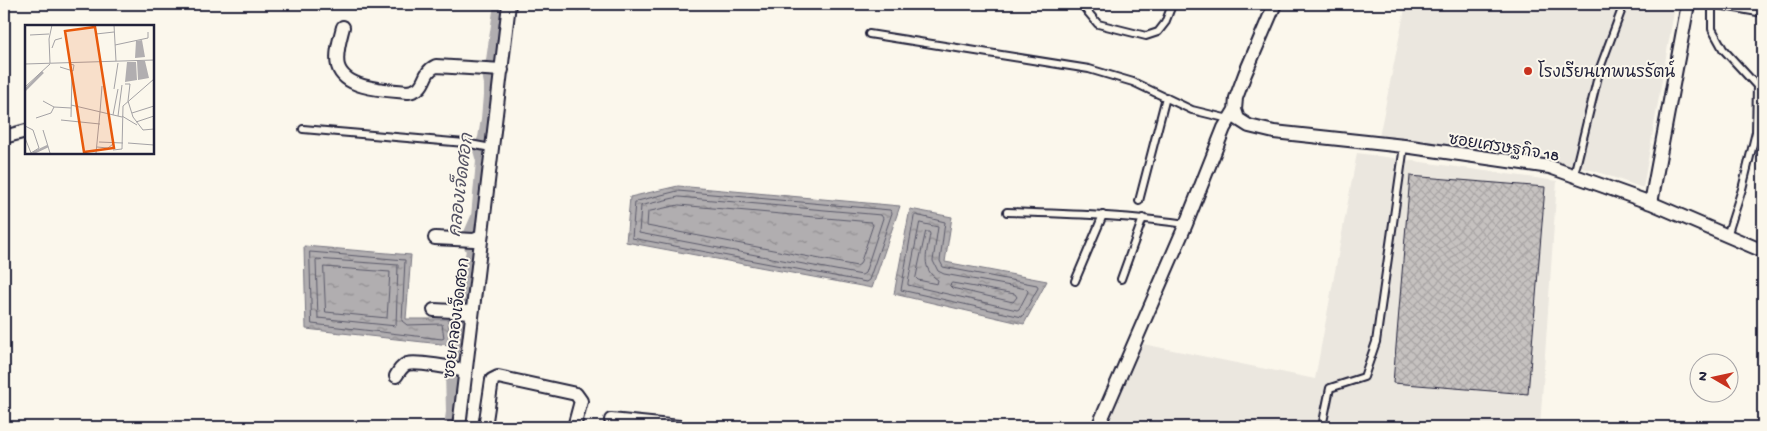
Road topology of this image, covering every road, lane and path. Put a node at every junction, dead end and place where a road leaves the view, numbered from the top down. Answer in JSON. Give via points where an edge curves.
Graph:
{"nodes":[{"id":1,"x":509,"y":4,"type":"edge"},
{"id":2,"x":1081,"y":4,"type":"edge"},
{"id":3,"x":1274,"y":4,"type":"edge"},
{"id":4,"x":1688,"y":4,"type":"edge"},
{"id":5,"x":1713,"y":4,"type":"edge"},
{"id":6,"x":1172,"y":5,"type":"dead end"},
{"id":7,"x":1622,"y":9,"type":"dead end"},
{"id":8,"x":1763,"y":13,"type":"edge"},
{"id":9,"x":343,"y":27,"type":"dead end"},
{"id":10,"x":869,"y":34,"type":"dead end"},
{"id":11,"x":498,"y":70,"type":"junction"},
{"id":12,"x":1166,"y":98,"type":"junction"},
{"id":13,"x":1232,"y":115,"type":"junction"},
{"id":14,"x":303,"y":129,"type":"dead end"},
{"id":15,"x":25,"y":131,"type":"edge"},
{"id":16,"x":4,"y":137,"type":"edge"},
{"id":17,"x":1404,"y":146,"type":"junction"},
{"id":18,"x":488,"y":148,"type":"junction"},
{"id":19,"x":1574,"y":175,"type":"junction"},
{"id":20,"x":1139,"y":201,"type":"dead end"},
{"id":21,"x":1651,"y":203,"type":"junction"},
{"id":22,"x":1007,"y":212,"type":"dead end"},
{"id":23,"x":1103,"y":215,"type":"junction"},
{"id":24,"x":1143,"y":218,"type":"junction"},
{"id":25,"x":1186,"y":224,"type":"junction"},
{"id":26,"x":1727,"y":236,"type":"junction"},
{"id":27,"x":435,"y":238,"type":"dead end"},
{"id":28,"x":477,"y":238,"type":"junction"},
{"id":29,"x":1763,"y":251,"type":"edge"},
{"id":30,"x":1121,"y":279,"type":"dead end"},
{"id":31,"x":1074,"y":281,"type":"dead end"},
{"id":32,"x":434,"y":310,"type":"dead end"},
{"id":33,"x":469,"y":312,"type":"junction"},
{"id":34,"x":462,"y":370,"type":"junction"},
{"id":35,"x":396,"y":376,"type":"dead end"},
{"id":36,"x":611,"y":420,"type":"dead end"},
{"id":37,"x":651,"y":426,"type":"edge"},
{"id":38,"x":458,"y":427,"type":"edge"},
{"id":39,"x":485,"y":427,"type":"edge"},
{"id":40,"x":574,"y":427,"type":"edge"},
{"id":41,"x":680,"y":427,"type":"edge"},
{"id":42,"x":1098,"y":427,"type":"edge"},
{"id":43,"x":1322,"y":427,"type":"edge"}],
"edges":[{"from":1,"to":11,"type":"street","name":"ซอยคลองเจ็ดศอก"},
{"from":2,"to":6,"type":"lane","via":[[1098,24],[1146,36],[1158,32]]},
{"from":3,"to":13,"type":"street"},
{"from":4,"to":21,"type":"street"},
{"from":5,"to":8,"type":"lane"},
{"from":5,"to":26,"type":"lane","via":[[1712,29],[1723,49],[1757,86],[1756,132]]},
{"from":7,"to":19,"type":"lane","via":[[1600,68]]},
{"from":9,"to":11,"type":"street","via":[[338,65],[342,74],[357,85],[408,92],[422,87],[427,73],[436,66]]},
{"from":10,"to":12,"type":"lane","via":[[1089,68],[1133,82]]},
{"from":11,"to":18,"type":"street","name":"ซอยคลองเจ็ดศอก"},
{"from":12,"to":13,"type":"lane","via":[[1192,110]]},
{"from":12,"to":20,"type":"lane"},
{"from":13,"to":17,"type":"street","name":"ซอยเศรษฐกิจ 18","via":[[1249,126],[1274,132]]},
{"from":13,"to":25,"type":"street"},
{"from":14,"to":18,"type":"lane","via":[[464,143]]},
{"from":15,"to":16,"type":"street"},
{"from":17,"to":19,"type":"street","name":"ซอยเศรษฐกิจ 18","via":[[1550,167]]},
{"from":17,"to":43,"type":"lane","via":[[1376,342],[1364,378],[1330,388]]},
{"from":18,"to":28,"type":"street","name":"ซอยคลองเจ็ดศอก"},
{"from":19,"to":21,"type":"street","name":"ซอยเศรษฐกิจ 18"},
{"from":21,"to":26,"type":"street","name":"ซอยเศรษฐกิจ 18"},
{"from":22,"to":23,"type":"lane"},
{"from":23,"to":24,"type":"lane"},
{"from":23,"to":31,"type":"lane"},
{"from":24,"to":25,"type":"lane"},
{"from":24,"to":30,"type":"lane"},
{"from":25,"to":42,"type":"street"},
{"from":26,"to":29,"type":"street","name":"ซอยเศรษฐกิจ 18"},
{"from":27,"to":28,"type":"street"},
{"from":28,"to":33,"type":"street","name":"ซอยคลองเจ็ดศอก"},
{"from":32,"to":33,"type":"street"},
{"from":33,"to":34,"type":"street","name":"ซอยคลองเจ็ดศอก"},
{"from":34,"to":35,"type":"street","via":[[408,364]]},
{"from":34,"to":38,"type":"street","name":"ซอยคลองเจ็ดศอก"},
{"from":36,"to":37,"type":"street"},
{"from":37,"to":41,"type":"street"},
{"from":39,"to":40,"type":"street","via":[[492,380],[498,377],[576,394],[581,401]]}]}
